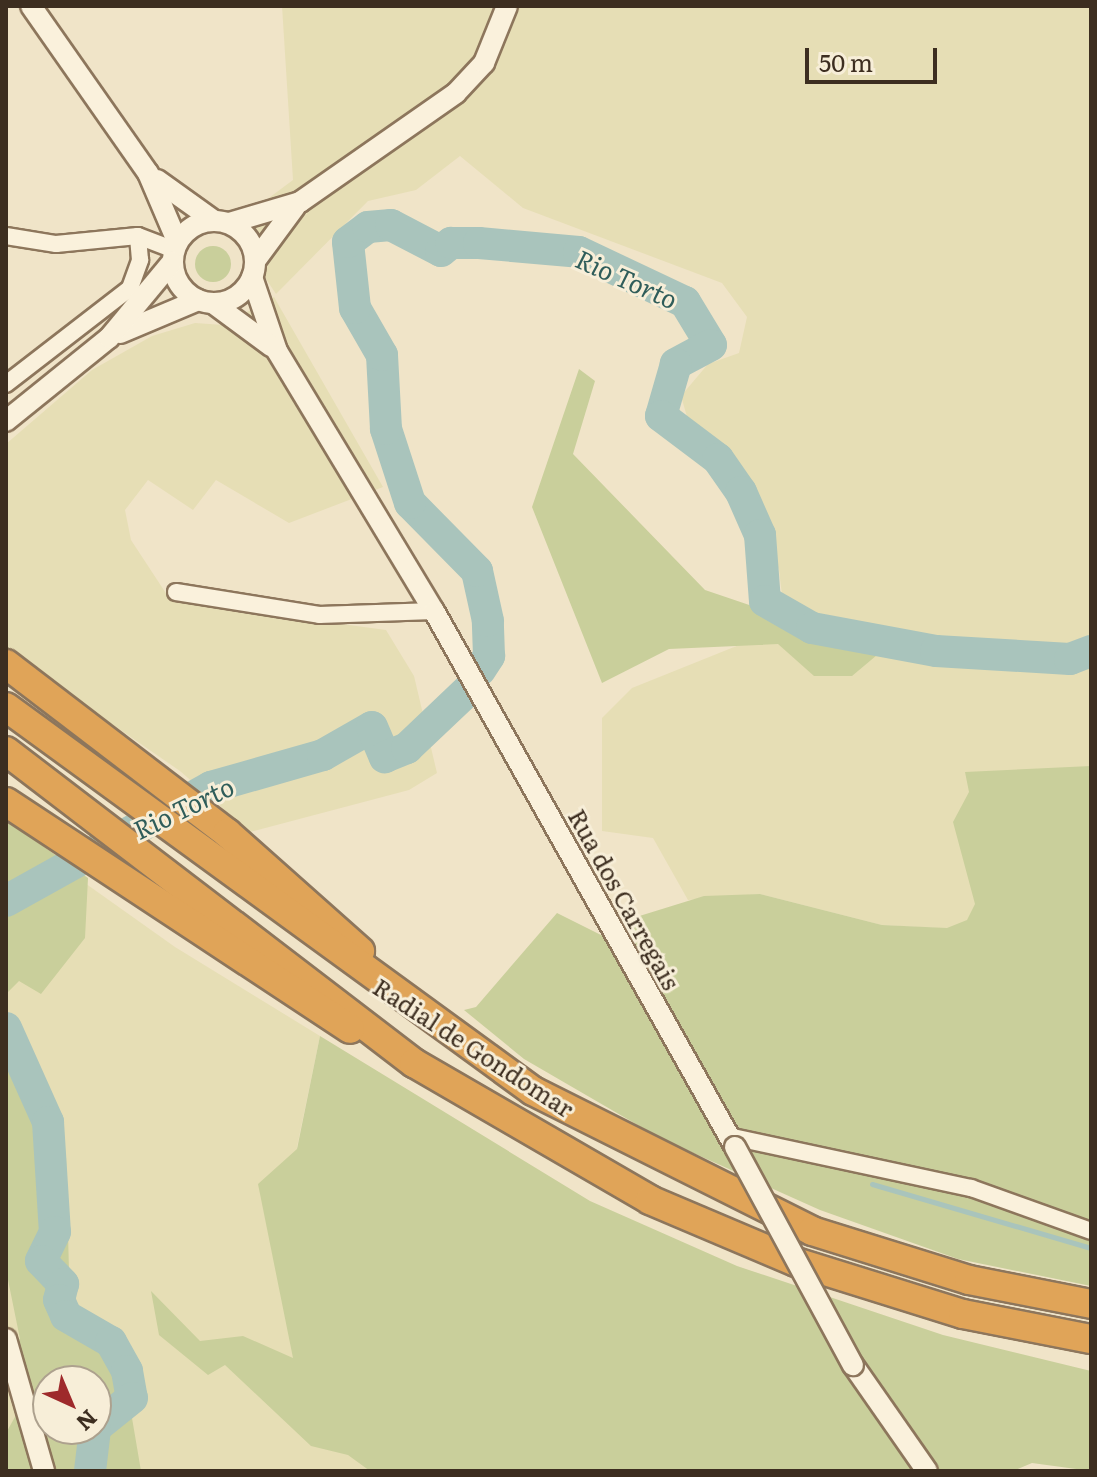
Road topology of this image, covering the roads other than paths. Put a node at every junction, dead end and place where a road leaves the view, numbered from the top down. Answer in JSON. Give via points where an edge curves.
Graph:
{"nodes":[{"id":1,"x":31,"y":6,"type":"edge"},
{"id":2,"x":507,"y":6,"type":"edge"},
{"id":3,"x":148,"y":173,"type":"junction"},
{"id":4,"x":300,"y":202,"type":"junction"},
{"id":5,"x":221,"y":222,"type":"junction"},
{"id":6,"x":6,"y":236,"type":"edge"},
{"id":7,"x":138,"y":236,"type":"junction"},
{"id":8,"x":175,"y":251,"type":"junction"},
{"id":9,"x":254,"y":269,"type":"junction"},
{"id":10,"x":206,"y":302,"type":"junction"},
{"id":11,"x":109,"y":338,"type":"junction"},
{"id":12,"x":277,"y":351,"type":"junction"},
{"id":13,"x":6,"y":384,"type":"edge"},
{"id":14,"x":6,"y":421,"type":"edge"},
{"id":15,"x":176,"y":592,"type":"dead end"},
{"id":16,"x":434,"y":611,"type":"junction"},
{"id":17,"x":6,"y":664,"type":"edge"},
{"id":18,"x":6,"y":707,"type":"edge"},
{"id":19,"x":6,"y":751,"type":"edge"},
{"id":20,"x":6,"y":802,"type":"edge"},
{"id":21,"x":381,"y":979,"type":"junction"},
{"id":22,"x":350,"y":1019,"type":"junction"},
{"id":23,"x":731,"y":1142,"type":"junction"},
{"id":24,"x":1091,"y":1231,"type":"edge"},
{"id":25,"x":1091,"y":1304,"type":"edge"},
{"id":26,"x":6,"y":1339,"type":"edge"},
{"id":27,"x":1091,"y":1339,"type":"edge"},
{"id":28,"x":44,"y":1471,"type":"edge"},
{"id":29,"x":927,"y":1471,"type":"edge"}],
"edges":[{"from":1,"to":3,"type":"street"},
{"from":2,"to":4,"type":"street","via":[[484,63],[456,93]]},
{"from":3,"to":5,"type":"street"},
{"from":3,"to":8,"type":"street"},
{"from":4,"to":5,"type":"street"},
{"from":4,"to":9,"type":"street"},
{"from":5,"to":8,"type":"street"},
{"from":5,"to":9,"type":"street","via":[[243,232]]},
{"from":6,"to":7,"type":"street","via":[[56,244]]},
{"from":7,"to":8,"type":"street"},
{"from":7,"to":13,"type":"street","via":[[138,274],[130,288]]},
{"from":8,"to":10,"type":"street","via":[[175,278]]},
{"from":8,"to":11,"type":"street"},
{"from":9,"to":10,"type":"street","via":[[230,300]]},
{"from":9,"to":12,"type":"street","name":"Rua dos Carregais"},
{"from":10,"to":11,"type":"street"},
{"from":10,"to":12,"type":"street","name":"Rua dos Carregais"},
{"from":11,"to":14,"type":"street"},
{"from":12,"to":16,"type":"street","name":"Rua dos Carregais"},
{"from":15,"to":16,"type":"street","via":[[319,615]]},
{"from":16,"to":23,"type":"street","name":"Rua dos Carregais"},
{"from":17,"to":21,"type":"highway","via":[[227,833]]},
{"from":18,"to":21,"type":"highway","name":"Radial de Gondomar"},
{"from":19,"to":22,"type":"highway","name":"Radial de Gondomar"},
{"from":20,"to":22,"type":"highway"},
{"from":21,"to":25,"type":"highway","name":"Radial de Gondomar","via":[[533,1091],[812,1231],[969,1280]]},
{"from":22,"to":27,"type":"highway","name":"Radial de Gondomar","via":[[414,1063],[650,1200],[738,1239],[963,1314]]},
{"from":23,"to":24,"type":"street","via":[[971,1188]]},
{"from":23,"to":29,"type":"street","name":"Rua dos Carregais","bridge":true,"via":[[853,1365]]},
{"from":26,"to":28,"type":"street"}]}
